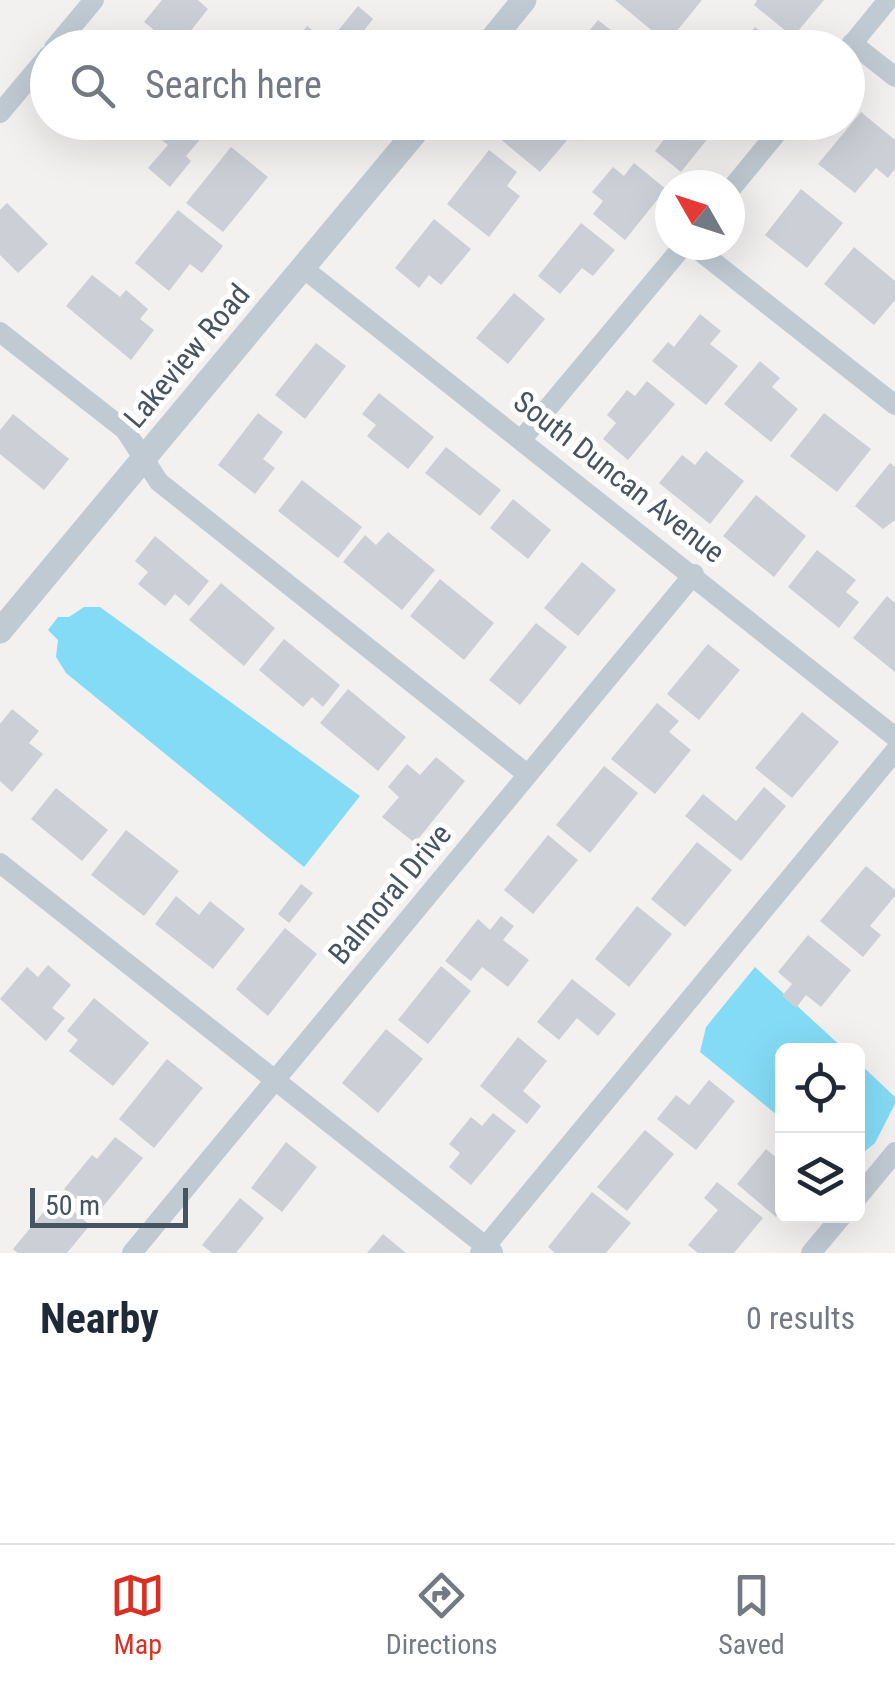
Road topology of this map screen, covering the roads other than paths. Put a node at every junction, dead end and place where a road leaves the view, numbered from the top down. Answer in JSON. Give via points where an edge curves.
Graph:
{"nodes":[{"id":1,"x":94,"y":0,"type":"edge"},
{"id":2,"x":524,"y":0,"type":"edge"},
{"id":3,"x":888,"y":0,"type":"edge"},
{"id":4,"x":69,"y":30,"type":"edge"},
{"id":5,"x":500,"y":30,"type":"edge"},
{"id":6,"x":863,"y":30,"type":"edge"},
{"id":7,"x":865,"y":56,"type":"edge"},
{"id":8,"x":30,"y":77,"type":"edge"},
{"id":9,"x":895,"y":77,"type":"edge"},
{"id":10,"x":0,"y":113,"type":"edge"},
{"id":11,"x":409,"y":140,"type":"edge"},
{"id":12,"x":771,"y":140,"type":"edge"},
{"id":13,"x":745,"y":172,"type":"edge"},
{"id":14,"x":671,"y":260,"type":"edge"},
{"id":15,"x":711,"y":260,"type":"edge"},
{"id":16,"x":304,"y":268,"type":"junction"},
{"id":17,"x":0,"y":332,"type":"edge"},
{"id":18,"x":895,"y":406,"type":"edge"},
{"id":19,"x":522,"y":439,"type":"junction"},
{"id":20,"x":144,"y":458,"type":"junction"},
{"id":21,"x":694,"y":574,"type":"junction"},
{"id":22,"x":0,"y":631,"type":"edge"},
{"id":23,"x":895,"y":737,"type":"edge"},
{"id":24,"x":895,"y":751,"type":"edge"},
{"id":25,"x":527,"y":774,"type":"junction"},
{"id":26,"x":0,"y":863,"type":"edge"},
{"id":27,"x":275,"y":1080,"type":"junction"},
{"id":28,"x":895,"y":1152,"type":"edge"},
{"id":29,"x":865,"y":1188,"type":"edge"},
{"id":30,"x":836,"y":1223,"type":"edge"},
{"id":31,"x":487,"y":1251,"type":"edge"},
{"id":32,"x":132,"y":1253,"type":"edge"},
{"id":33,"x":810,"y":1253,"type":"edge"}],
"edges":[{"from":1,"to":4,"type":"street"},
{"from":2,"to":5,"type":"street"},
{"from":3,"to":6,"type":"street"},
{"from":7,"to":9,"type":"street"},
{"from":8,"to":10,"type":"street"},
{"from":11,"to":16,"type":"street","name":"Lakeview Road"},
{"from":12,"to":13,"type":"street"},
{"from":14,"to":19,"type":"street"},
{"from":15,"to":18,"type":"street"},
{"from":16,"to":19,"type":"street","name":"South Duncan Avenue"},
{"from":16,"to":20,"type":"street","name":"Lakeview Road"},
{"from":17,"to":20,"type":"street","via":[[125,430]]},
{"from":19,"to":21,"type":"street","name":"South Duncan Avenue"},
{"from":20,"to":22,"type":"street","name":"Lakeview Road"},
{"from":20,"to":25,"type":"street","via":[[160,482]]},
{"from":21,"to":23,"type":"street","name":"South Duncan Avenue"},
{"from":21,"to":25,"type":"street","name":"Balmoral Drive"},
{"from":24,"to":31,"type":"street"},
{"from":25,"to":27,"type":"street","name":"Balmoral Drive"},
{"from":26,"to":27,"type":"street"},
{"from":27,"to":31,"type":"street"},
{"from":27,"to":32,"type":"street","name":"Balmoral Drive"},
{"from":28,"to":29,"type":"street"},
{"from":30,"to":33,"type":"street"}]}
